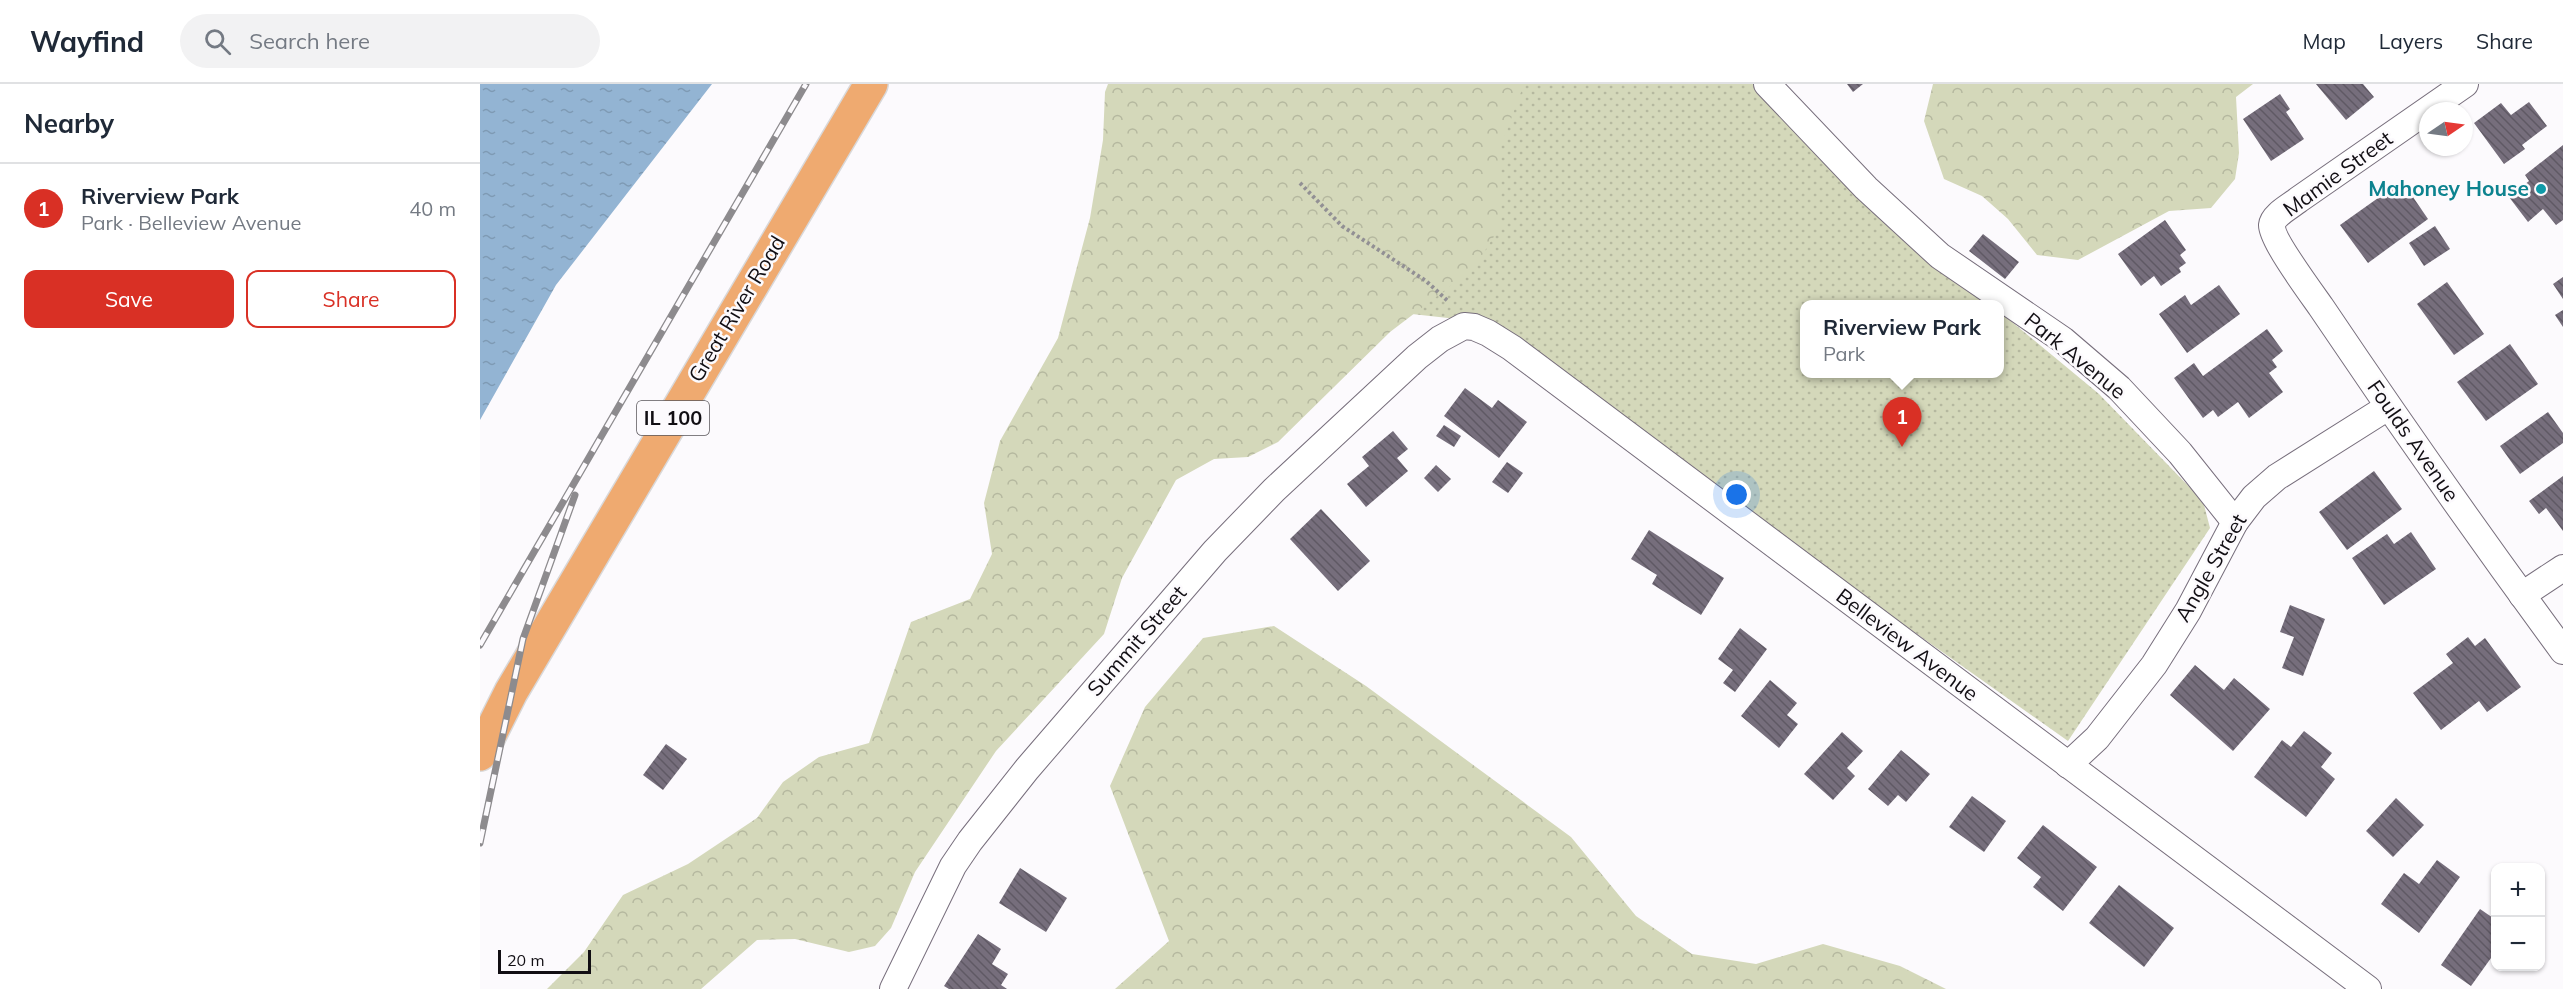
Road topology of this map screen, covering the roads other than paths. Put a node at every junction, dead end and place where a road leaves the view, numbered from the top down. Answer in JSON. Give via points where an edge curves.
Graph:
{"nodes":[{"id":1,"x":871,"y":84,"type":"edge"},
{"id":2,"x":1767,"y":84,"type":"edge"},
{"id":3,"x":2465,"y":84,"type":"edge"},
{"id":4,"x":2272,"y":225,"type":"joint"},
{"id":5,"x":1440,"y":339,"type":"joint"},
{"id":6,"x":2388,"y":406,"type":"junction"},
{"id":7,"x":2235,"y":522,"type":"junction"},
{"id":8,"x":2563,"y":568,"type":"edge"},
{"id":9,"x":2522,"y":595,"type":"junction"},
{"id":10,"x":2563,"y":651,"type":"edge"},
{"id":11,"x":480,"y":754,"type":"edge"},
{"id":12,"x":2068,"y":765,"type":"junction"},
{"id":13,"x":893,"y":989,"type":"edge"},
{"id":14,"x":2368,"y":989,"type":"edge"}],
"edges":[{"from":1,"to":11,"type":"main road","name":"Great River Road","number":"IL 100","via":[[511,692]]},
{"from":2,"to":7,"type":"street","name":"Park Avenue","via":[[1866,188],[1940,256],[2063,340],[2119,388],[2180,453]]},
{"from":3,"to":4,"type":"street","name":"Mamie Street","via":[[2298,200]]},
{"from":4,"to":6,"type":"street","name":"Foulds Avenue","via":[[2291,263]]},
{"from":5,"to":12,"type":"street","name":"Belleview Avenue","via":[[1464,326],[1474,327],[1512,348]]},
{"from":5,"to":13,"type":"street","name":"Summit Street","via":[[1259,505],[1027,769],[953,866]]},
{"from":6,"to":7,"type":"street","name":"Angle Street","via":[[2277,477],[2254,497]]},
{"from":6,"to":9,"type":"street","name":"Foulds Avenue"},
{"from":7,"to":12,"type":"street","name":"Angle Street","via":[[2154,664],[2097,738]]},
{"from":8,"to":9,"type":"street"},
{"from":9,"to":10,"type":"street","name":"Foulds Avenue"},
{"from":12,"to":14,"type":"street","name":"Belleview Avenue"}]}
